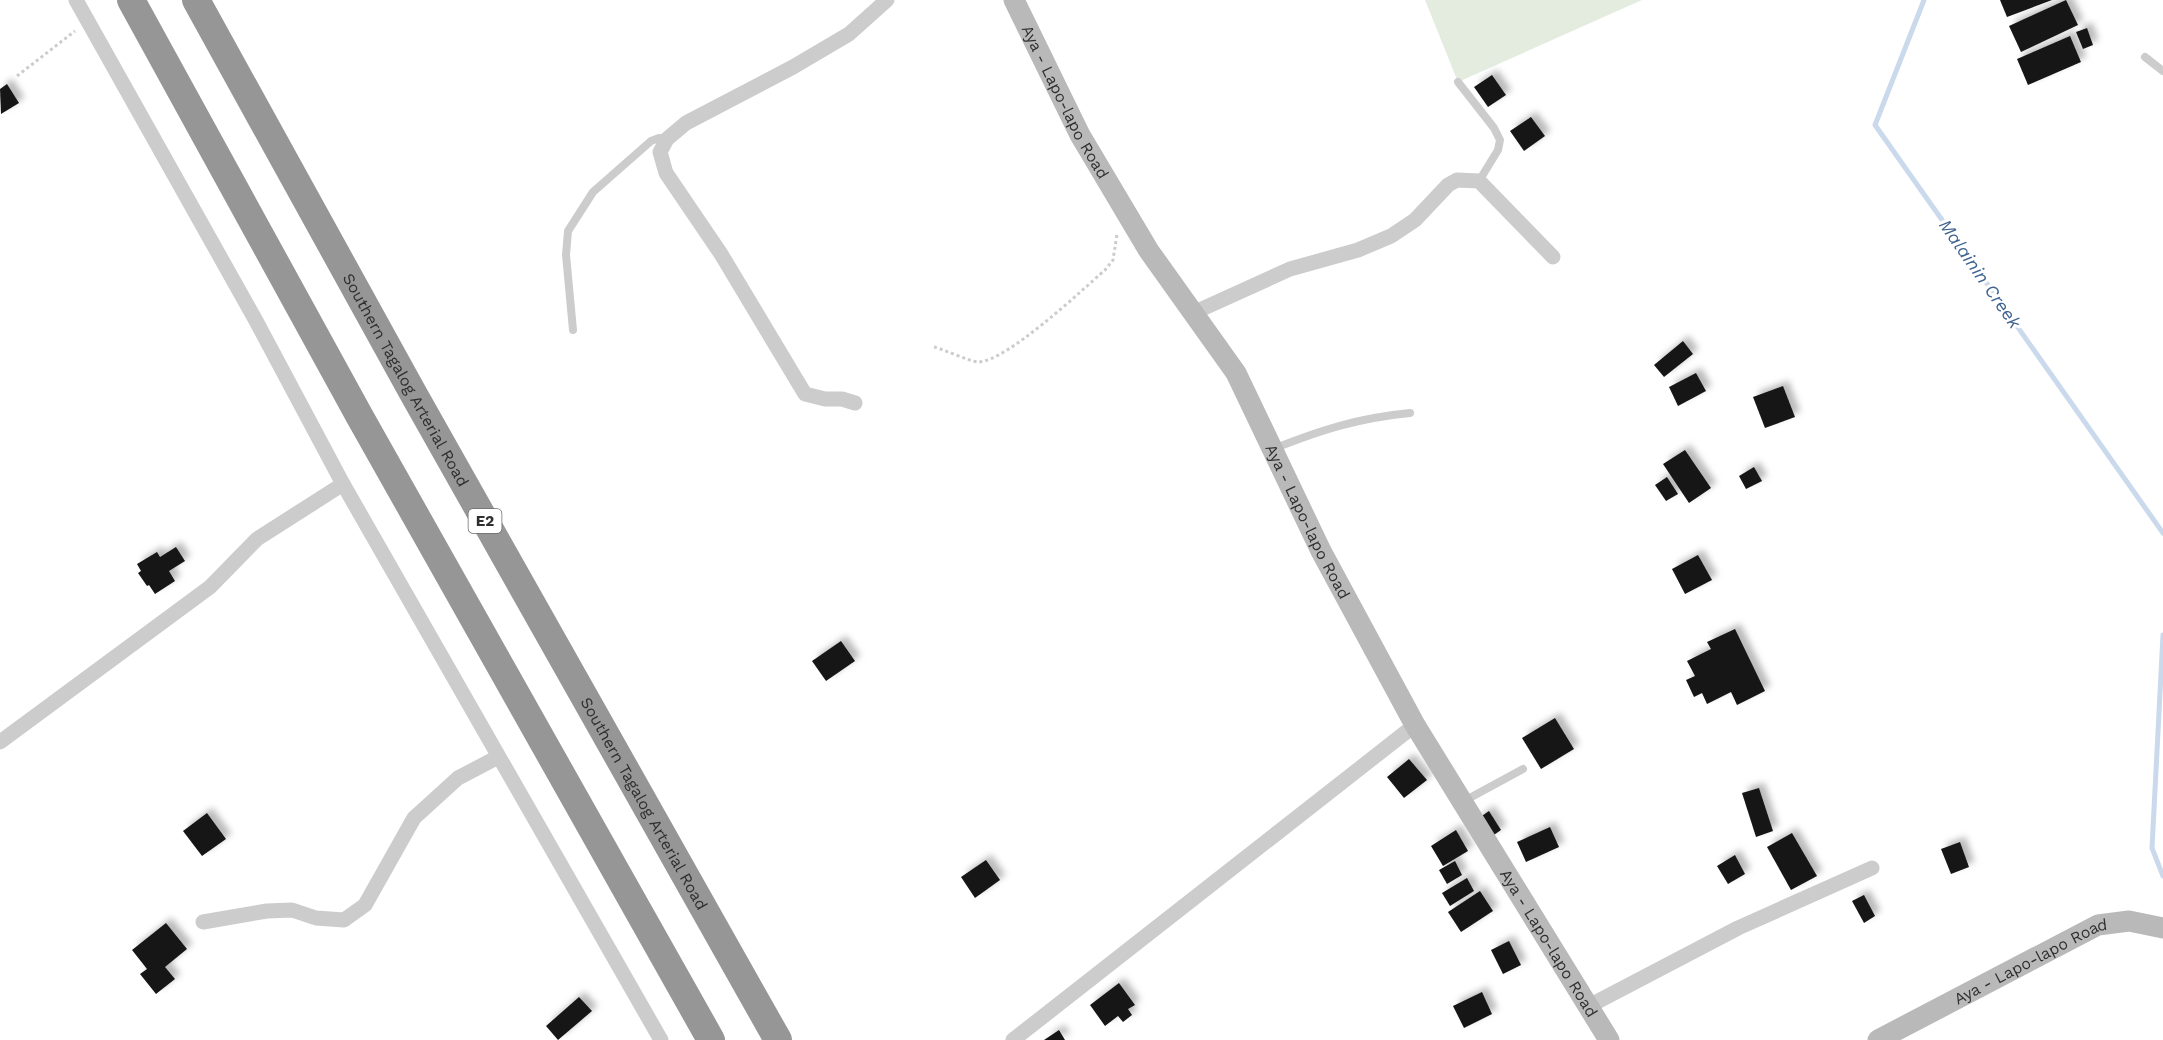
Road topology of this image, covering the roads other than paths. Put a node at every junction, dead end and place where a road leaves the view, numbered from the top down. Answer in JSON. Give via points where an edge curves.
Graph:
{"nodes":[{"id":1,"x":76,"y":0,"type":"edge"},
{"id":2,"x":131,"y":0,"type":"edge"},
{"id":3,"x":196,"y":0,"type":"edge"},
{"id":4,"x":886,"y":0,"type":"edge"},
{"id":5,"x":1014,"y":0,"type":"edge"},
{"id":6,"x":2145,"y":57,"type":"dead end"},
{"id":7,"x":2163,"y":71,"type":"edge"},
{"id":8,"x":1458,"y":82,"type":"dead end"},
{"id":9,"x":667,"y":139,"type":"junction"},
{"id":10,"x":1479,"y":182,"type":"junction"},
{"id":11,"x":1553,"y":257,"type":"dead end"},
{"id":12,"x":1193,"y":313,"type":"junction"},
{"id":13,"x":573,"y":330,"type":"dead end"},
{"id":14,"x":855,"y":403,"type":"dead end"},
{"id":15,"x":1410,"y":413,"type":"dead end"},
{"id":16,"x":1273,"y":450,"type":"junction"},
{"id":17,"x":344,"y":484,"type":"junction"},
{"id":18,"x":1415,"y":725,"type":"junction"},
{"id":19,"x":0,"y":742,"type":"edge"},
{"id":20,"x":498,"y":756,"type":"junction"},
{"id":21,"x":1523,"y":770,"type":"dead end"},
{"id":22,"x":1462,"y":802,"type":"junction"},
{"id":23,"x":1872,"y":868,"type":"dead end"},
{"id":24,"x":203,"y":922,"type":"dead end"},
{"id":25,"x":2161,"y":927,"type":"edge"},
{"id":26,"x":1589,"y":1006,"type":"junction"},
{"id":27,"x":661,"y":1040,"type":"edge"},
{"id":28,"x":711,"y":1040,"type":"edge"},
{"id":29,"x":778,"y":1040,"type":"edge"},
{"id":30,"x":1013,"y":1040,"type":"edge"},
{"id":31,"x":1609,"y":1040,"type":"edge"},
{"id":32,"x":1878,"y":1040,"type":"edge"}],
"edges":[{"from":1,"to":17,"type":"street"},
{"from":2,"to":28,"type":"highway","via":[[360,417]]},
{"from":3,"to":29,"type":"highway","name":"Southern Tagalog Arterial Road","number":"E2","via":[[412,393]]},
{"from":4,"to":9,"type":"street","via":[[849,34],[686,123]]},
{"from":5,"to":12,"type":"street","name":"Aya - Lapo-lapo Road","via":[[1080,135],[1149,251]]},
{"from":6,"to":7,"type":"lane"},
{"from":8,"to":10,"type":"lane","via":[[1500,140]]},
{"from":9,"to":13,"type":"lane","via":[[651,141],[593,192],[568,231],[566,255]]},
{"from":9,"to":14,"type":"street","via":[[660,152],[666,173],[721,254],[805,394]]},
{"from":10,"to":11,"type":"street"},
{"from":10,"to":12,"type":"street","via":[[1457,180],[1448,185],[1415,220],[1391,236],[1358,250],[1290,269]]},
{"from":12,"to":16,"type":"street","name":"Aya - Lapo-lapo Road","via":[[1236,373]]},
{"from":15,"to":16,"type":"lane","via":[[1348,422]]},
{"from":16,"to":18,"type":"street","name":"Aya - Lapo-lapo Road","via":[[1321,551]]},
{"from":17,"to":19,"type":"street","via":[[257,539],[210,587]]},
{"from":17,"to":20,"type":"street"},
{"from":18,"to":22,"type":"street","name":"Aya - Lapo-lapo Road"},
{"from":18,"to":30,"type":"street"},
{"from":20,"to":24,"type":"street","via":[[458,778],[414,818],[365,905],[344,920],[316,918],[292,910]]},
{"from":20,"to":27,"type":"street"},
{"from":21,"to":22,"type":"lane"},
{"from":22,"to":26,"type":"street","name":"Aya - Lapo-lapo Road"},
{"from":23,"to":26,"type":"street","via":[[1738,928]]},
{"from":25,"to":32,"type":"street","name":"Aya - Lapo-lapo Road","via":[[2129,921],[2098,925]]},
{"from":26,"to":31,"type":"street","name":"Aya - Lapo-lapo Road"}]}
